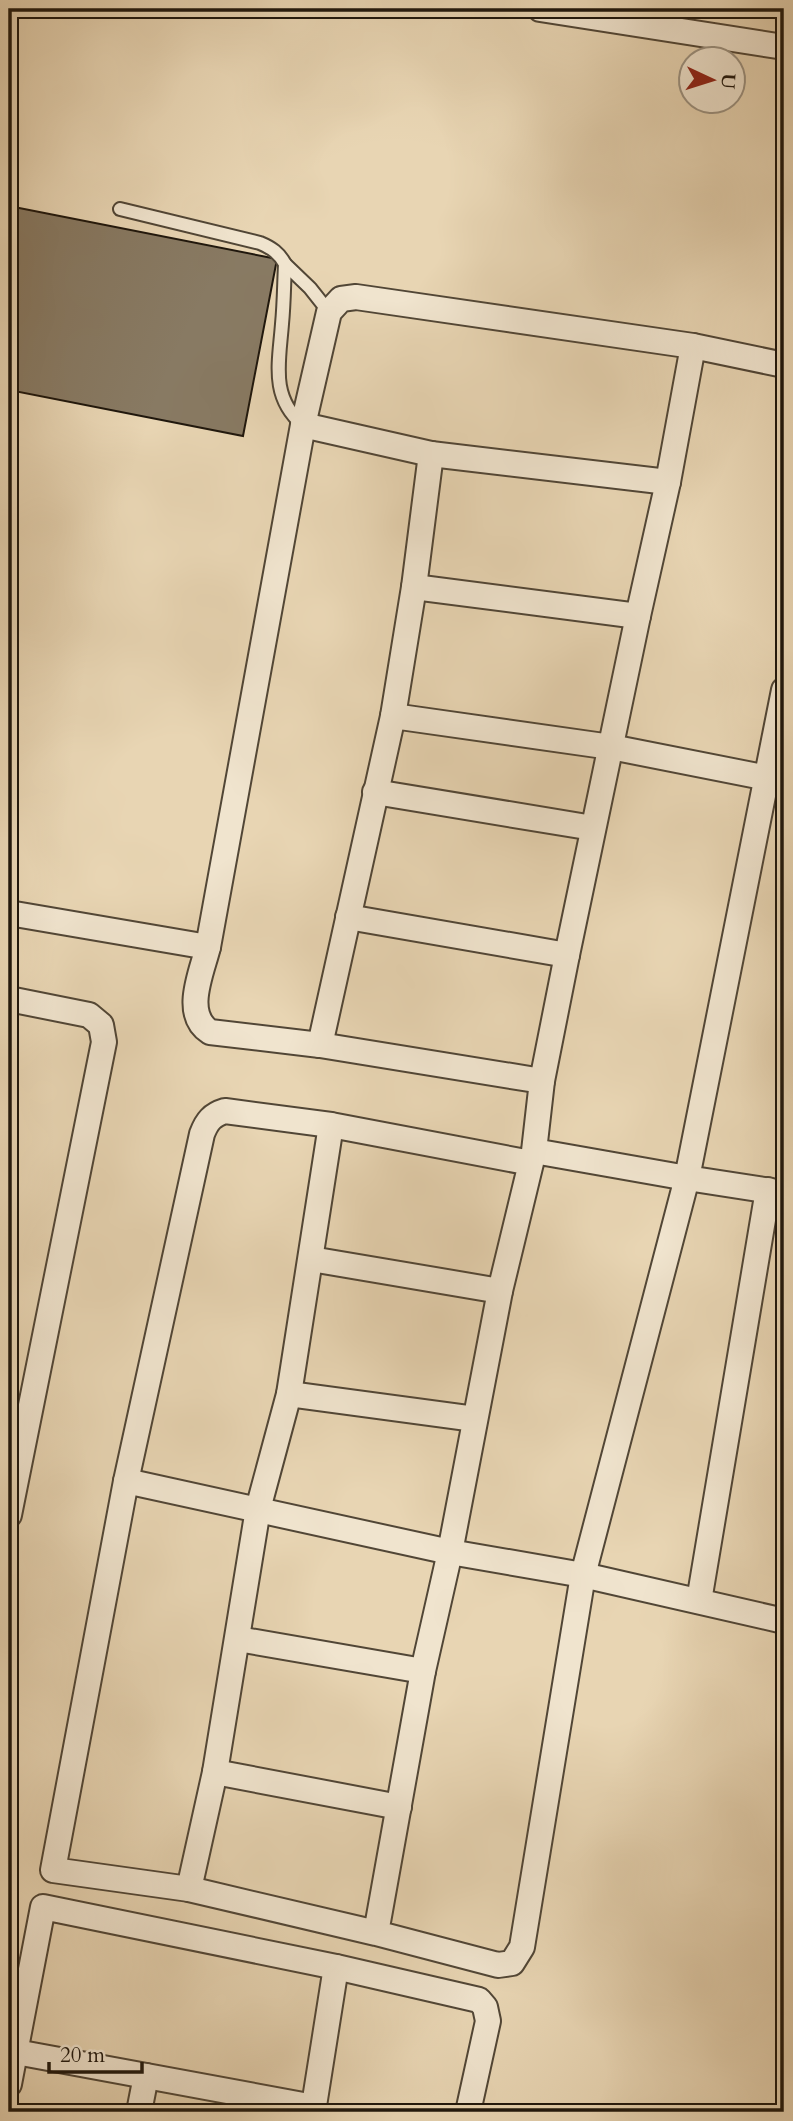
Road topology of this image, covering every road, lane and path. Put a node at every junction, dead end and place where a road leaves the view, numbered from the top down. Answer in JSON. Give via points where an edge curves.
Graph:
{"nodes":[{"id":1,"x":540,"y":9,"type":"edge"},
{"id":2,"x":784,"y":47,"type":"edge"},
{"id":3,"x":120,"y":209,"type":"dead end"},
{"id":4,"x":285,"y":264,"type":"junction"},
{"id":5,"x":329,"y":312,"type":"junction"},
{"id":6,"x":693,"y":346,"type":"junction"},
{"id":7,"x":784,"y":365,"type":"edge"},
{"id":8,"x":303,"y":425,"type":"junction"},
{"id":9,"x":431,"y":454,"type":"junction"},
{"id":10,"x":668,"y":482,"type":"junction"},
{"id":11,"x":414,"y":587,"type":"junction"},
{"id":12,"x":638,"y":616,"type":"junction"},
{"id":13,"x":784,"y":690,"type":"edge"},
{"id":14,"x":393,"y":716,"type":"junction"},
{"id":15,"x":611,"y":747,"type":"junction"},
{"id":16,"x":768,"y":778,"type":"junction"},
{"id":17,"x":375,"y":792,"type":"junction"},
{"id":18,"x":593,"y":828,"type":"junction"},
{"id":19,"x":9,"y":913,"type":"edge"},
{"id":20,"x":348,"y":917,"type":"junction"},
{"id":21,"x":208,"y":947,"type":"junction"},
{"id":22,"x":567,"y":955,"type":"junction"},
{"id":23,"x":9,"y":999,"type":"edge"},
{"id":24,"x":320,"y":1045,"type":"junction"},
{"id":25,"x":542,"y":1082,"type":"junction"},
{"id":26,"x":331,"y":1125,"type":"junction"},
{"id":27,"x":687,"y":1178,"type":"junction"},
{"id":28,"x":776,"y":1191,"type":"edge"},
{"id":29,"x":311,"y":1259,"type":"junction"},
{"id":30,"x":500,"y":1291,"type":"junction"},
{"id":31,"x":289,"y":1394,"type":"junction"},
{"id":32,"x":475,"y":1419,"type":"junction"},
{"id":33,"x":126,"y":1481,"type":"junction"},
{"id":34,"x":258,"y":1509,"type":"junction"},
{"id":35,"x":9,"y":1515,"type":"edge"},
{"id":36,"x":450,"y":1552,"type":"junction"},
{"id":37,"x":583,"y":1575,"type":"junction"},
{"id":38,"x":699,"y":1601,"type":"junction"},
{"id":39,"x":784,"y":1620,"type":"edge"},
{"id":40,"x":238,"y":1639,"type":"junction"},
{"id":41,"x":423,"y":1671,"type":"junction"},
{"id":42,"x":215,"y":1772,"type":"junction"},
{"id":43,"x":399,"y":1807,"type":"junction"},
{"id":44,"x":189,"y":1889,"type":"junction"},
{"id":45,"x":376,"y":1933,"type":"junction"},
{"id":46,"x":336,"y":1967,"type":"junction"},
{"id":47,"x":16,"y":2052,"type":"junction"},
{"id":48,"x":146,"y":2076,"type":"junction"},
{"id":49,"x":9,"y":2084,"type":"edge"},
{"id":50,"x":314,"y":2110,"type":"edge"},
{"id":51,"x":139,"y":2112,"type":"edge"},
{"id":52,"x":468,"y":2112,"type":"edge"}],
"edges":[{"from":1,"to":2,"type":"street"},
{"from":3,"to":4,"type":"lane","via":[[260,243]]},
{"from":4,"to":5,"type":"lane"},
{"from":4,"to":8,"type":"lane","via":[[279,379],[284,402]]},
{"from":5,"to":6,"type":"street","via":[[341,299],[356,297]]},
{"from":5,"to":8,"type":"street"},
{"from":6,"to":7,"type":"street"},
{"from":6,"to":10,"type":"street"},
{"from":8,"to":9,"type":"street"},
{"from":8,"to":21,"type":"street"},
{"from":9,"to":10,"type":"street"},
{"from":9,"to":11,"type":"street"},
{"from":10,"to":12,"type":"street"},
{"from":11,"to":12,"type":"street"},
{"from":11,"to":14,"type":"street"},
{"from":12,"to":15,"type":"street"},
{"from":13,"to":16,"type":"street"},
{"from":14,"to":15,"type":"street"},
{"from":14,"to":17,"type":"street"},
{"from":15,"to":16,"type":"street"},
{"from":15,"to":18,"type":"street"},
{"from":16,"to":27,"type":"street"},
{"from":17,"to":18,"type":"street"},
{"from":17,"to":20,"type":"street"},
{"from":18,"to":22,"type":"street"},
{"from":19,"to":21,"type":"street"},
{"from":20,"to":22,"type":"street"},
{"from":20,"to":24,"type":"street"},
{"from":21,"to":24,"type":"street","via":[[195,1002],[204,1028]]},
{"from":22,"to":25,"type":"street"},
{"from":23,"to":35,"type":"street","via":[[89,1015],[101,1025],[104,1042]]},
{"from":24,"to":25,"type":"street"},
{"from":25,"to":27,"type":"street","via":[[534,1151]]},
{"from":26,"to":29,"type":"street"},
{"from":26,"to":30,"type":"street","via":[[531,1163]]},
{"from":26,"to":33,"type":"street","via":[[225,1111],[210,1118],[202,1134]]},
{"from":27,"to":28,"type":"street"},
{"from":27,"to":37,"type":"street"},
{"from":28,"to":38,"type":"street"},
{"from":29,"to":30,"type":"street"},
{"from":29,"to":31,"type":"street"},
{"from":30,"to":32,"type":"street"},
{"from":31,"to":32,"type":"street"},
{"from":31,"to":34,"type":"street"},
{"from":32,"to":36,"type":"street"},
{"from":33,"to":34,"type":"street"},
{"from":33,"to":44,"type":"street","via":[[54,1870]]},
{"from":34,"to":36,"type":"street"},
{"from":34,"to":40,"type":"street"},
{"from":36,"to":37,"type":"street"},
{"from":36,"to":41,"type":"street"},
{"from":37,"to":38,"type":"street"},
{"from":37,"to":45,"type":"street","via":[[518,1956],[512,1963],[498,1965]]},
{"from":38,"to":39,"type":"street"},
{"from":40,"to":41,"type":"street"},
{"from":40,"to":42,"type":"street"},
{"from":41,"to":43,"type":"street"},
{"from":42,"to":43,"type":"street"},
{"from":42,"to":44,"type":"street"},
{"from":43,"to":45,"type":"street"},
{"from":44,"to":45,"type":"street"},
{"from":46,"to":47,"type":"street","via":[[43,1907]]},
{"from":46,"to":50,"type":"street"},
{"from":46,"to":52,"type":"street","via":[[479,2000],[488,2021]]},
{"from":47,"to":48,"type":"street"},
{"from":47,"to":49,"type":"street"},
{"from":48,"to":50,"type":"street"},
{"from":48,"to":51,"type":"street"}]}
